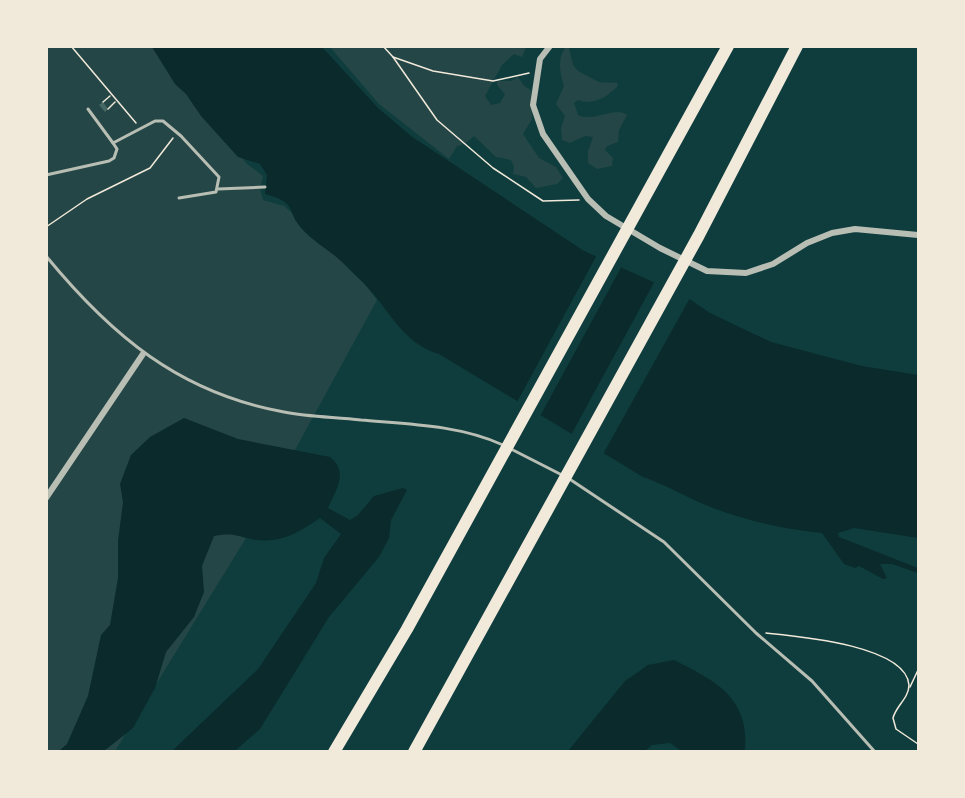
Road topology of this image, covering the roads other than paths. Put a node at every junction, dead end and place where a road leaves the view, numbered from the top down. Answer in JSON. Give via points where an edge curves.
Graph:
{"nodes":[{"id":1,"x":550,"y":46,"type":"edge"},
{"id":2,"x":728,"y":46,"type":"edge"},
{"id":3,"x":797,"y":46,"type":"edge"},
{"id":4,"x":88,"y":109,"type":"dead end"},
{"id":5,"x":113,"y":143,"type":"junction"},
{"id":6,"x":46,"y":175,"type":"edge"},
{"id":7,"x":265,"y":187,"type":"dead end"},
{"id":8,"x":217,"y":189,"type":"junction"},
{"id":9,"x":179,"y":198,"type":"dead end"},
{"id":10,"x":918,"y":235,"type":"edge"},
{"id":11,"x":46,"y":256,"type":"edge"},
{"id":12,"x":143,"y":354,"type":"junction"},
{"id":13,"x":46,"y":498,"type":"edge"},
{"id":14,"x":334,"y":752,"type":"edge"},
{"id":15,"x":414,"y":752,"type":"edge"},
{"id":16,"x":875,"y":752,"type":"edge"}],
"edges":[{"from":1,"to":10,"type":"street","via":[[540,59],[533,105],[543,134],[588,199],[606,216],[660,248],[707,271],[746,273],[773,264],[832,233],[855,229]]},
{"from":2,"to":14,"type":"highway","via":[[407,629]]},
{"from":3,"to":15,"type":"highway","via":[[699,235]]},
{"from":4,"to":5,"type":"lane"},
{"from":5,"to":6,"type":"lane","via":[[117,149],[109,161]]},
{"from":5,"to":8,"type":"lane","via":[[158,120],[177,133],[219,177]]},
{"from":7,"to":8,"type":"lane"},
{"from":8,"to":9,"type":"lane","via":[[212,194]]},
{"from":11,"to":12,"type":"lane","via":[[89,306]]},
{"from":12,"to":13,"type":"street"},
{"from":12,"to":16,"type":"lane","via":[[193,383],[283,412],[420,426],[492,440],[544,464],[664,542],[756,633],[812,681]]}]}
